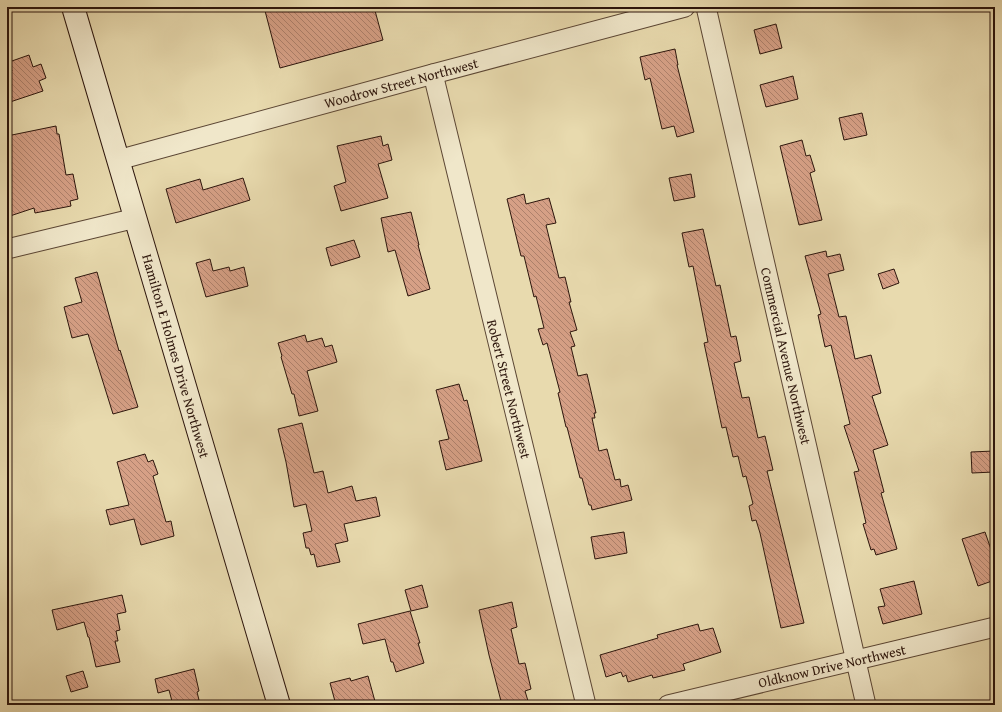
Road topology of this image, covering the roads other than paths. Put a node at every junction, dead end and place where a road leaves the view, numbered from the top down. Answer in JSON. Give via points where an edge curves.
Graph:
{"nodes":[{"id":1,"x":72,"y":7,"type":"edge"},
{"id":2,"x":685,"y":7,"type":"edge"},
{"id":3,"x":706,"y":7,"type":"edge"},
{"id":4,"x":433,"y":74,"type":"junction"},
{"id":5,"x":118,"y":160,"type":"junction"},
{"id":6,"x":136,"y":218,"type":"junction"},
{"id":7,"x":7,"y":249,"type":"edge"},
{"id":8,"x":995,"y":627,"type":"edge"},
{"id":9,"x":856,"y":660,"type":"junction"},
{"id":10,"x":279,"y":705,"type":"edge"},
{"id":11,"x":586,"y":705,"type":"edge"},
{"id":12,"x":668,"y":705,"type":"edge"},
{"id":13,"x":866,"y":705,"type":"edge"}],
"edges":[{"from":1,"to":5,"type":"main road","name":"Hamilton E Holmes Drive Northwest"},
{"from":2,"to":4,"type":"street","name":"Woodrow Street Northwest"},
{"from":3,"to":9,"type":"street","name":"Commercial Avenue Northwest"},
{"from":4,"to":5,"type":"street","name":"Woodrow Street Northwest"},
{"from":4,"to":11,"type":"street","name":"Robert Street Northwest"},
{"from":5,"to":6,"type":"main road","name":"Hamilton E Holmes Drive Northwest"},
{"from":6,"to":7,"type":"street"},
{"from":6,"to":10,"type":"main road","name":"Hamilton E Holmes Drive Northwest"},
{"from":8,"to":9,"type":"street","name":"Oldknow Drive Northwest"},
{"from":9,"to":12,"type":"street","name":"Oldknow Drive Northwest"},
{"from":9,"to":13,"type":"street","name":"Commercial Avenue Northwest"}]}
